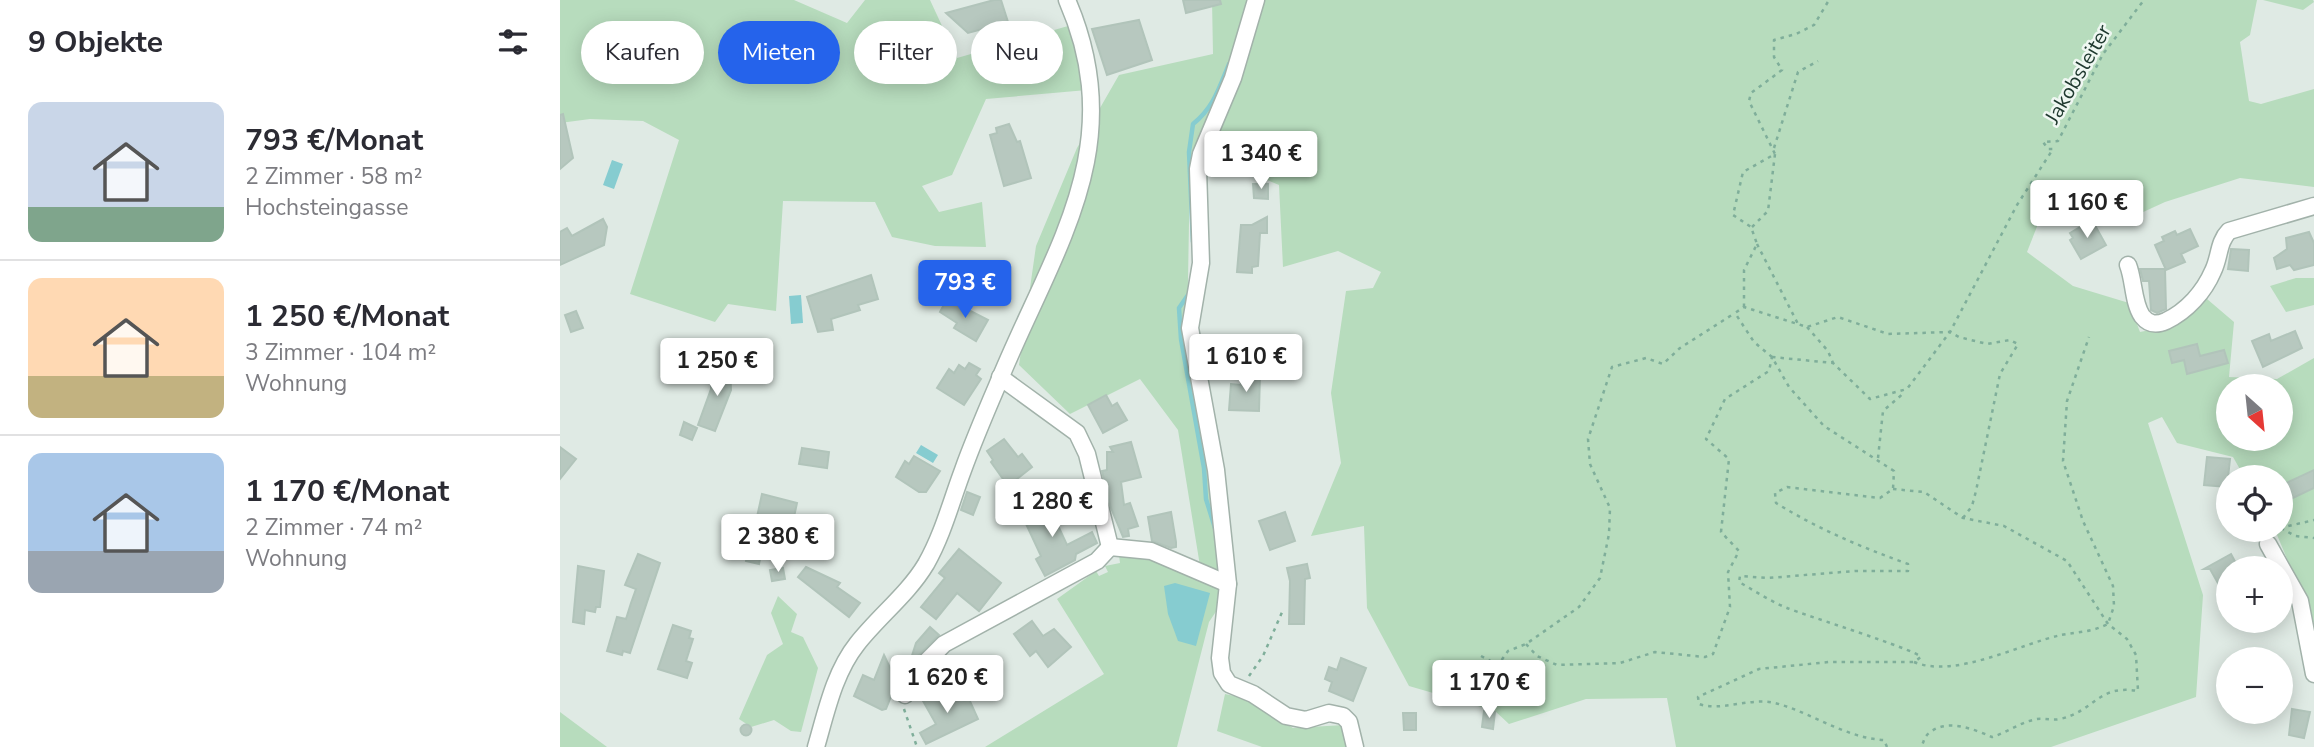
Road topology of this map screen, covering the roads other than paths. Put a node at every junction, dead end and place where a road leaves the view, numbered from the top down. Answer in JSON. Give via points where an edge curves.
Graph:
{"nodes":[{"id":1,"x":1066,"y":0,"type":"edge"},
{"id":2,"x":1256,"y":0,"type":"edge"},
{"id":3,"x":2314,"y":206,"type":"edge"},
{"id":4,"x":2128,"y":265,"type":"dead end"},
{"id":5,"x":1000,"y":377,"type":"junction"},
{"id":6,"x":2268,"y":544,"type":"dead end"},
{"id":7,"x":1110,"y":547,"type":"junction"},
{"id":8,"x":1228,"y":584,"type":"junction"},
{"id":9,"x":2314,"y":674,"type":"edge"},
{"id":10,"x":905,"y":695,"type":"road end"},
{"id":11,"x":816,"y":747,"type":"edge"},
{"id":12,"x":1355,"y":747,"type":"edge"}],
"edges":[{"from":1,"to":5,"type":"street","via":[[1089,63],[1092,119],[1088,153],[1072,217]]},
{"from":2,"to":8,"type":"street","via":[[1233,78],[1198,169],[1200,263],[1190,328],[1216,470]]},
{"from":3,"to":4,"type":"street","via":[[2229,231],[2222,238],[2214,270],[2196,297],[2181,313],[2158,324],[2141,315]]},
{"from":5,"to":7,"type":"street","via":[[1077,433],[1087,454]]},
{"from":5,"to":11,"type":"street","via":[[939,538],[912,585],[856,645],[842,667]]},
{"from":6,"to":9,"type":"street","via":[[2300,601]]},
{"from":7,"to":8,"type":"street","via":[[1151,551]]},
{"from":7,"to":10,"type":"street","via":[[1097,562],[944,645],[919,669]]},
{"from":8,"to":12,"type":"street","via":[[1222,673],[1235,686],[1286,716],[1306,720],[1329,713],[1343,716]]}]}
